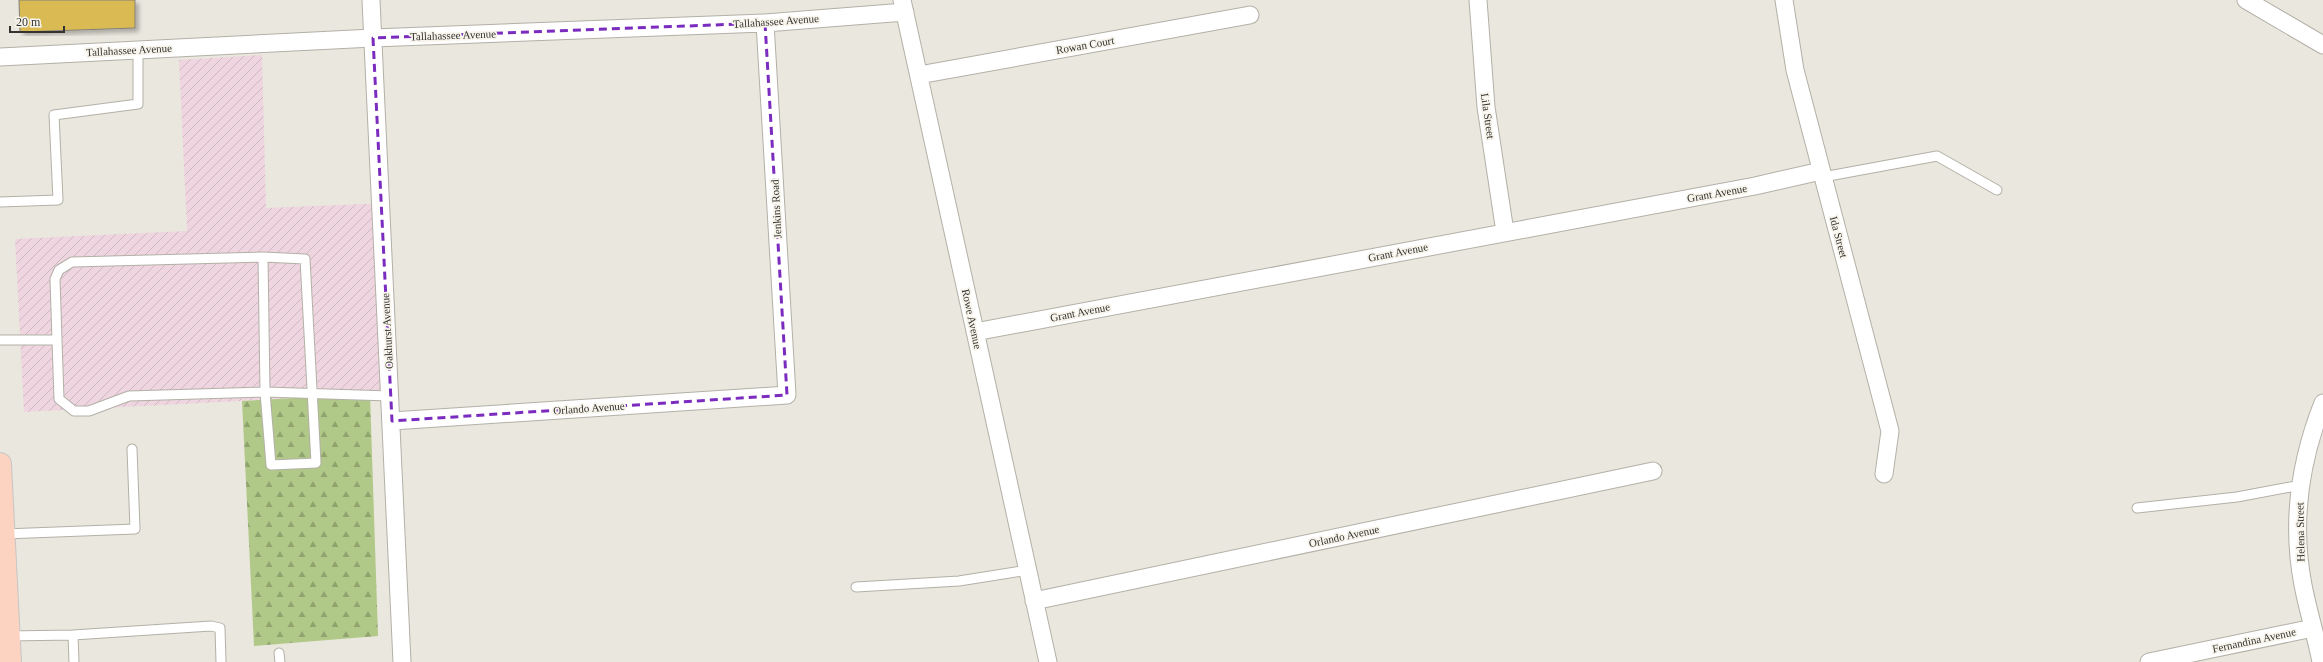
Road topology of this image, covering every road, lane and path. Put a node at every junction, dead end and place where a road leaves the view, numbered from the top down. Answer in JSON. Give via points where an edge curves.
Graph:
{"nodes":[{"id":1,"x":371,"y":0,"type":"edge"},
{"id":2,"x":1478,"y":0,"type":"edge"},
{"id":3,"x":1784,"y":0,"type":"edge"},
{"id":4,"x":2246,"y":0,"type":"edge"},
{"id":5,"x":904,"y":6,"type":"edge"},
{"id":6,"x":1250,"y":15,"type":"dead end"},
{"id":7,"x":766,"y":23,"type":"junction"},
{"id":8,"x":373,"y":38,"type":"junction"},
{"id":9,"x":2323,"y":45,"type":"edge"},
{"id":10,"x":138,"y":50,"type":"junction"},
{"id":11,"x":0,"y":57,"type":"edge"},
{"id":12,"x":919,"y":74,"type":"junction"},
{"id":13,"x":1822,"y":174,"type":"junction"},
{"id":14,"x":1997,"y":190,"type":"dead end"},
{"id":15,"x":0,"y":202,"type":"edge"},
{"id":16,"x":1505,"y":232,"type":"junction"},
{"id":17,"x":263,"y":257,"type":"junction"},
{"id":18,"x":975,"y":332,"type":"junction"},
{"id":19,"x":0,"y":340,"type":"edge"},
{"id":20,"x":57,"y":340,"type":"junction"},
{"id":21,"x":265,"y":392,"type":"junction"},
{"id":22,"x":311,"y":394,"type":"junction"},
{"id":23,"x":787,"y":395,"type":"joint"},
{"id":24,"x":390,"y":396,"type":"junction"},
{"id":25,"x":2323,"y":403,"type":"edge"},
{"id":26,"x":392,"y":421,"type":"junction"},
{"id":27,"x":132,"y":449,"type":"dead end"},
{"id":28,"x":0,"y":464,"type":"edge"},
{"id":29,"x":1653,"y":471,"type":"dead end"},
{"id":30,"x":1884,"y":474,"type":"dead end"},
{"id":31,"x":2300,"y":485,"type":"junction"},
{"id":32,"x":2137,"y":508,"type":"dead end"},
{"id":33,"x":2,"y":534,"type":"edge"},
{"id":34,"x":1028,"y":570,"type":"junction"},
{"id":35,"x":856,"y":586,"type":"dead end"},
{"id":36,"x":1034,"y":601,"type":"junction"},
{"id":37,"x":2313,"y":628,"type":"junction"},
{"id":38,"x":73,"y":635,"type":"junction"},
{"id":39,"x":8,"y":636,"type":"junction"},
{"id":40,"x":6,"y":659,"type":"edge"},
{"id":41,"x":74,"y":662,"type":"edge"},
{"id":42,"x":221,"y":662,"type":"edge"},
{"id":43,"x":402,"y":662,"type":"edge"},
{"id":44,"x":1048,"y":662,"type":"edge"},
{"id":45,"x":2149,"y":662,"type":"edge"},
{"id":46,"x":2321,"y":662,"type":"edge"}],
"edges":[{"from":1,"to":8,"type":"street","name":"Oakhurst Avenue"},
{"from":2,"to":16,"type":"street","name":"Lila Street","via":[[1486,107]]},
{"from":3,"to":13,"type":"street","name":"Ida Street","via":[[1795,70]]},
{"from":4,"to":9,"type":"street"},
{"from":5,"to":7,"type":"street","name":"Tallahassee Avenue"},
{"from":5,"to":12,"type":"street","name":"Rowe Avenue"},
{"from":6,"to":12,"type":"street","name":"Rowan Court"},
{"from":7,"to":8,"type":"street","name":"Tallahassee Avenue"},
{"from":7,"to":23,"type":"street","name":"Jenkins Road"},
{"from":8,"to":10,"type":"street","name":"Tallahassee Avenue"},
{"from":8,"to":24,"type":"street","name":"Oakhurst Avenue"},
{"from":10,"to":11,"type":"street","name":"Tallahassee Avenue"},
{"from":10,"to":15,"type":"lane","via":[[138,104],[54,115],[58,200]]},
{"from":12,"to":18,"type":"street","name":"Rowe Avenue"},
{"from":13,"to":14,"type":"lane","via":[[1937,156]]},
{"from":13,"to":16,"type":"street","name":"Grant Avenue"},
{"from":13,"to":30,"type":"street","name":"Ida Street","via":[[1890,431]]},
{"from":16,"to":18,"type":"street","name":"Grant Avenue"},
{"from":17,"to":20,"type":"lane","via":[[72,262],[59,270],[55,279]]},
{"from":17,"to":21,"type":"lane"},
{"from":17,"to":22,"type":"lane","via":[[305,258]]},
{"from":18,"to":34,"type":"street","name":"Rowe Avenue"},
{"from":19,"to":20,"type":"lane"},
{"from":20,"to":21,"type":"lane","via":[[59,399],[74,410],[89,411],[129,396]]},
{"from":21,"to":22,"type":"lane"},
{"from":21,"to":22,"type":"lane","via":[[271,465],[316,463]]},
{"from":22,"to":24,"type":"lane"},
{"from":23,"to":26,"type":"street","name":"Orlando Avenue"},
{"from":24,"to":26,"type":"street","name":"Oakhurst Avenue"},
{"from":25,"to":31,"type":"street","name":"Helena Street","via":[[2308,447]]},
{"from":26,"to":43,"type":"street","name":"Oakhurst Avenue"},
{"from":27,"to":33,"type":"lane","via":[[135,529]]},
{"from":28,"to":33,"type":"main road"},
{"from":29,"to":36,"type":"street","name":"Orlando Avenue"},
{"from":31,"to":32,"type":"lane","via":[[2237,497]]},
{"from":31,"to":37,"type":"street","name":"Helena Street","via":[[2299,560]]},
{"from":33,"to":39,"type":"main road"},
{"from":34,"to":35,"type":"lane","via":[[959,581]]},
{"from":34,"to":36,"type":"street","name":"Rowe Avenue"},
{"from":36,"to":44,"type":"street","name":"Rowe Avenue"},
{"from":37,"to":45,"type":"street","name":"Fernandina Avenue"},
{"from":37,"to":46,"type":"street","name":"Helena Street"},
{"from":38,"to":39,"type":"lane"},
{"from":38,"to":41,"type":"lane"},
{"from":38,"to":42,"type":"lane","via":[[216,627],[220,628]]},
{"from":39,"to":40,"type":"main road"}]}
